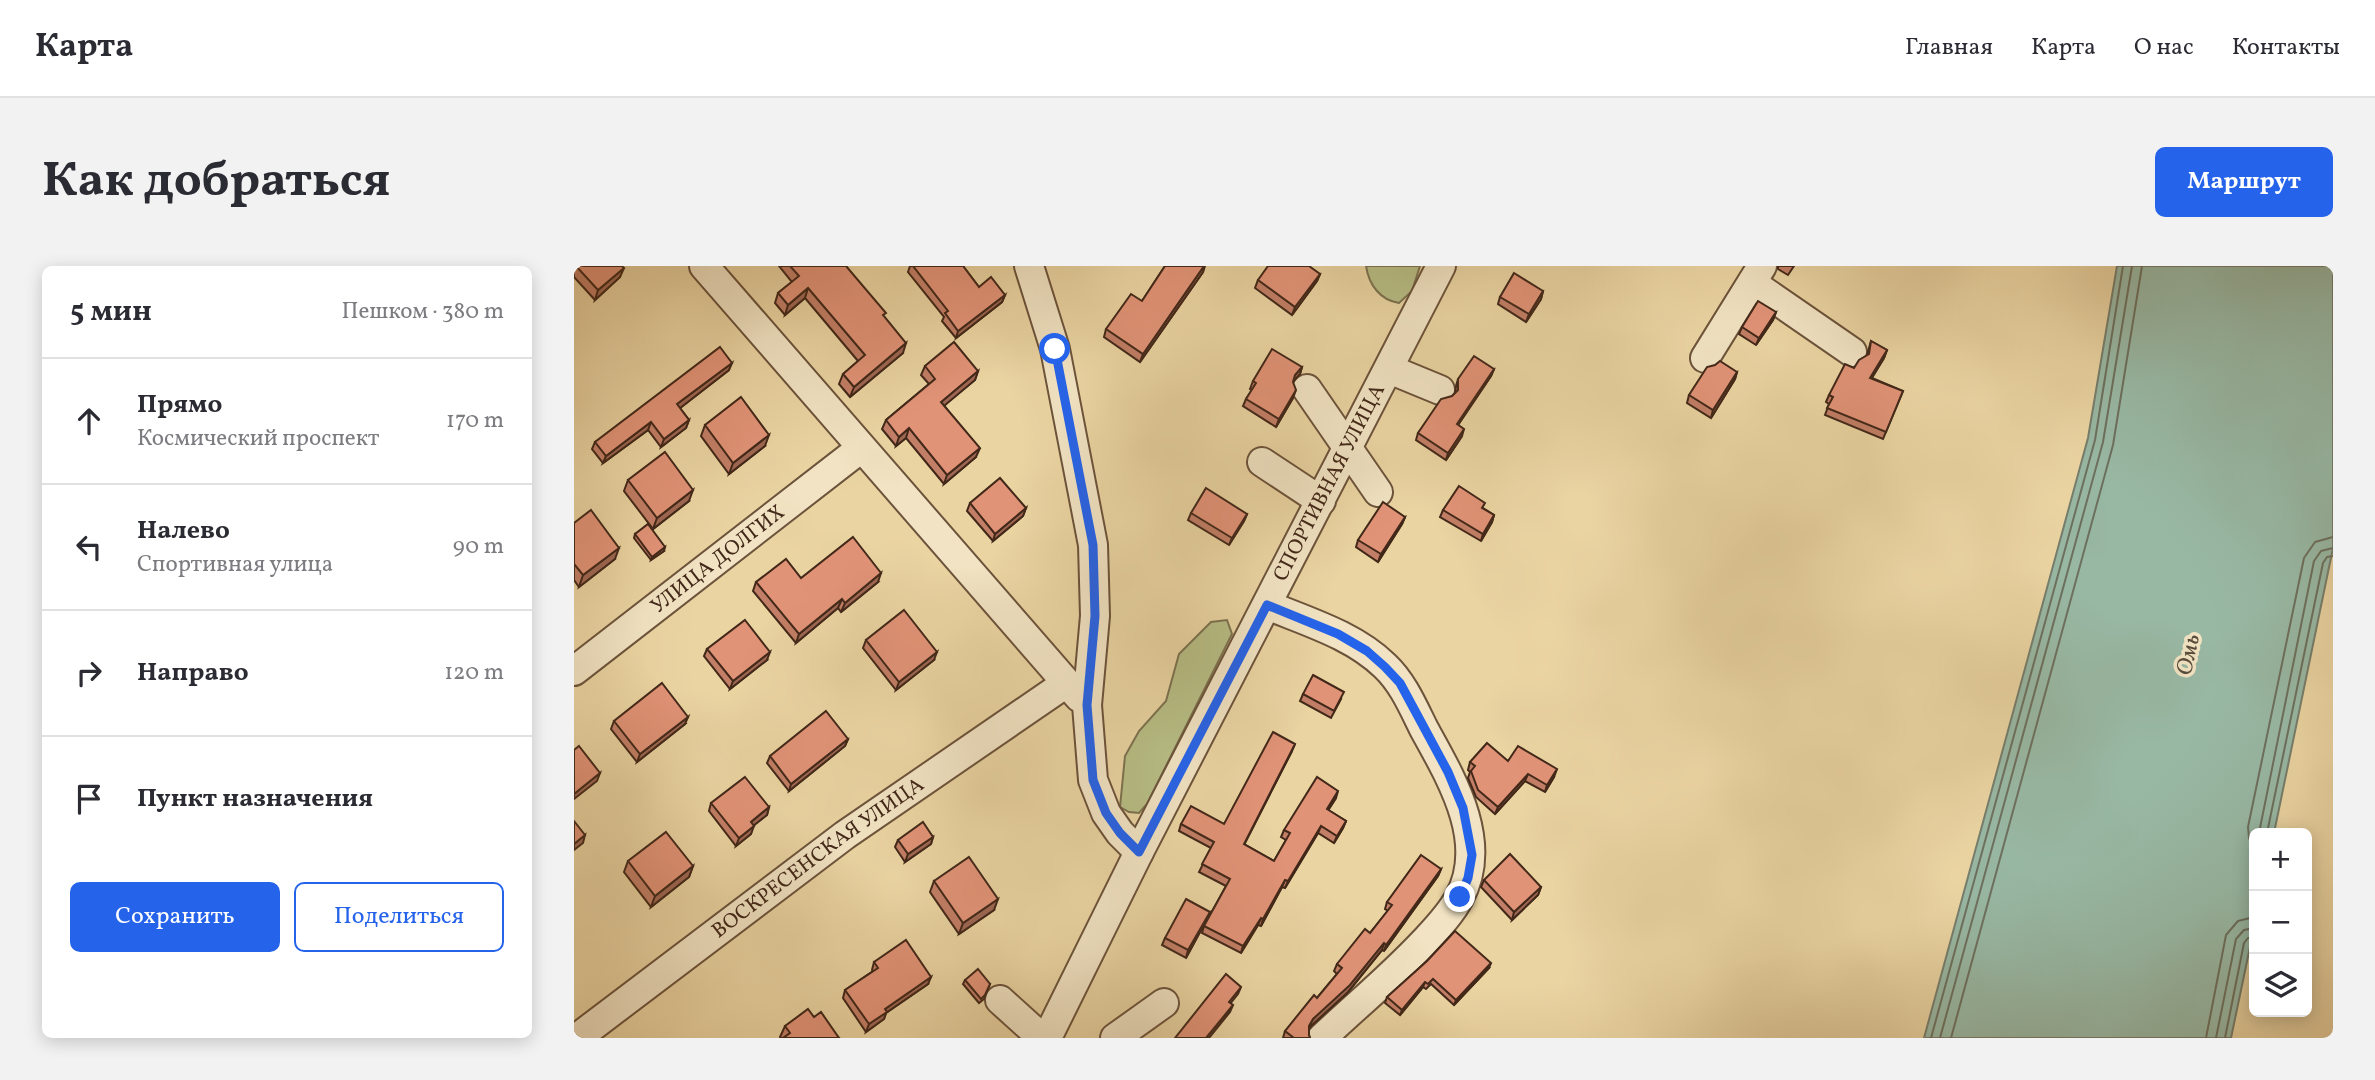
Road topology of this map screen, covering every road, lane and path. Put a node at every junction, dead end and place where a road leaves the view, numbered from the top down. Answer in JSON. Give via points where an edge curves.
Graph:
{"nodes":[{"id":1,"x":704,"y":266,"type":"edge"},
{"id":2,"x":1029,"y":266,"type":"edge"},
{"id":3,"x":1441,"y":266,"type":"edge"},
{"id":4,"x":1757,"y":274,"type":"edge"},
{"id":5,"x":1852,"y":352,"type":"dead end"},
{"id":6,"x":1705,"y":358,"type":"dead end"},
{"id":7,"x":1389,"y":369,"type":"junction"},
{"id":8,"x":1307,"y":389,"type":"dead end"},
{"id":9,"x":1440,"y":390,"type":"dead end"},
{"id":10,"x":860,"y":449,"type":"junction"},
{"id":11,"x":1348,"y":449,"type":"junction"},
{"id":12,"x":1262,"y":462,"type":"dead end"},
{"id":13,"x":1378,"y":492,"type":"dead end"},
{"id":14,"x":1321,"y":501,"type":"junction"},
{"id":15,"x":1267,"y":605,"type":"junction"},
{"id":16,"x":574,"y":671,"type":"edge"},
{"id":17,"x":1065,"y":684,"type":"junction"},
{"id":18,"x":1087,"y":705,"type":"junction"},
{"id":19,"x":1139,"y":852,"type":"junction"},
{"id":20,"x":1000,"y":1000,"type":"dead end"},
{"id":21,"x":1164,"y":1003,"type":"dead end"},
{"id":22,"x":577,"y":1038,"type":"edge"},
{"id":23,"x":1045,"y":1038,"type":"edge"},
{"id":24,"x":1115,"y":1038,"type":"edge"},
{"id":25,"x":1322,"y":1038,"type":"edge"}],
"edges":[{"from":1,"to":10,"type":"street"},
{"from":2,"to":18,"type":"street","via":[[1055,349],[1093,545],[1095,616]]},
{"from":3,"to":7,"type":"street","name":"СПОРТИВНАЯ УЛИЦА"},
{"from":4,"to":5,"type":"street"},
{"from":4,"to":6,"type":"street"},
{"from":7,"to":9,"type":"street"},
{"from":7,"to":11,"type":"street","name":"СПОРТИВНАЯ УЛИЦА"},
{"from":8,"to":11,"type":"street"},
{"from":10,"to":16,"type":"street","name":"УЛИЦА ДОЛГИХ"},
{"from":10,"to":17,"type":"street"},
{"from":11,"to":13,"type":"street"},
{"from":11,"to":14,"type":"street","name":"СПОРТИВНАЯ УЛИЦА"},
{"from":12,"to":14,"type":"street"},
{"from":14,"to":15,"type":"street","name":"СПОРТИВНАЯ УЛИЦА"},
{"from":15,"to":19,"type":"street","name":"СПОРТИВНАЯ УЛИЦА"},
{"from":15,"to":25,"type":"street","via":[[1367,651],[1400,683],[1448,772],[1463,808],[1472,855],[1468,878],[1447,918]]},
{"from":17,"to":18,"type":"street"},
{"from":17,"to":22,"type":"street","name":"ВОСКРЕСЕНСКАЯ УЛИЦА","via":[[845,835]]},
{"from":18,"to":19,"type":"street","via":[[1093,780],[1106,813]]},
{"from":19,"to":23,"type":"street","name":"СПОРТИВНАЯ УЛИЦА"},
{"from":20,"to":23,"type":"street"},
{"from":21,"to":24,"type":"street"}]}
